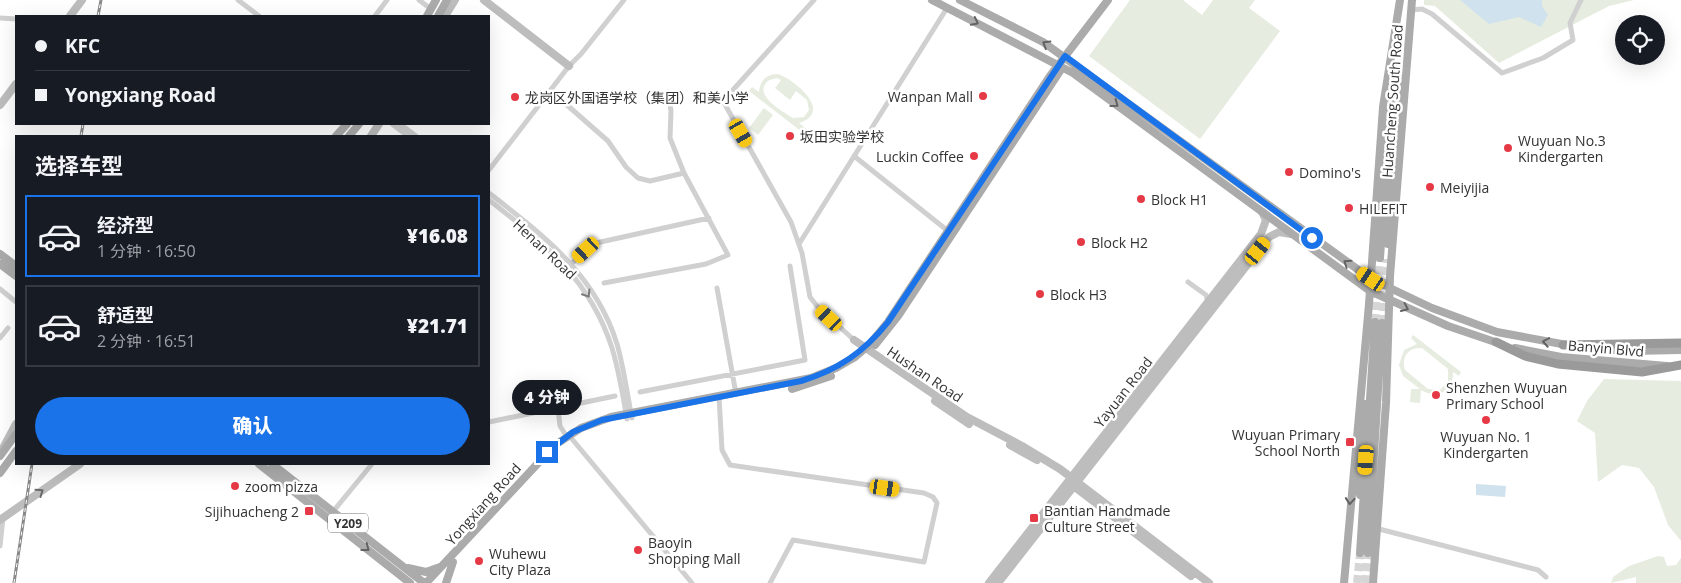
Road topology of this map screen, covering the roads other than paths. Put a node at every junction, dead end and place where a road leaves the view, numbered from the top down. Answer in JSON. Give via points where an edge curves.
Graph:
{"nodes":[{"id":1,"x":82,"y":0,"type":"edge"},
{"id":2,"x":238,"y":0,"type":"edge"},
{"id":3,"x":387,"y":0,"type":"edge"},
{"id":4,"x":419,"y":0,"type":"edge"},
{"id":5,"x":436,"y":0,"type":"edge"},
{"id":6,"x":447,"y":0,"type":"edge"},
{"id":7,"x":455,"y":0,"type":"edge"},
{"id":8,"x":484,"y":0,"type":"edge"},
{"id":9,"x":624,"y":0,"type":"edge"},
{"id":10,"x":814,"y":0,"type":"edge"},
{"id":11,"x":932,"y":0,"type":"edge"},
{"id":12,"x":960,"y":0,"type":"edge"},
{"id":13,"x":1108,"y":0,"type":"edge"},
{"id":14,"x":1115,"y":0,"type":"edge"},
{"id":15,"x":1412,"y":0,"type":"edge"},
{"id":16,"x":1581,"y":0,"type":"edge"},
{"id":17,"x":1400,"y":1,"type":"edge"},
{"id":18,"x":947,"y":8,"type":"junction"},
{"id":19,"x":1411,"y":10,"type":"junction"},
{"id":20,"x":429,"y":13,"type":"edge"},
{"id":21,"x":71,"y":15,"type":"edge"},
{"id":22,"x":258,"y":15,"type":"edge"},
{"id":23,"x":376,"y":15,"type":"edge"},
{"id":24,"x":439,"y":15,"type":"edge"},
{"id":25,"x":446,"y":15,"type":"edge"},
{"id":26,"x":0,"y":18,"type":"edge"},
{"id":27,"x":15,"y":19,"type":"edge"},
{"id":28,"x":1067,"y":58,"type":"junction"},
{"id":29,"x":569,"y":66,"type":"junction"},
{"id":30,"x":1059,"y":68,"type":"junction"},
{"id":31,"x":15,"y":85,"type":"edge"},
{"id":32,"x":551,"y":91,"type":"junction"},
{"id":33,"x":668,"y":92,"type":"dead end"},
{"id":34,"x":0,"y":105,"type":"edge"},
{"id":35,"x":346,"y":125,"type":"edge"},
{"id":36,"x":359,"y":125,"type":"edge"},
{"id":37,"x":393,"y":125,"type":"edge"},
{"id":38,"x":401,"y":125,"type":"edge"},
{"id":39,"x":337,"y":135,"type":"edge"},
{"id":40,"x":350,"y":135,"type":"edge"},
{"id":41,"x":407,"y":135,"type":"edge"},
{"id":42,"x":415,"y":135,"type":"edge"},
{"id":43,"x":854,"y":156,"type":"junction"},
{"id":44,"x":490,"y":169,"type":"edge"},
{"id":45,"x":684,"y":173,"type":"junction"},
{"id":46,"x":490,"y":194,"type":"edge"},
{"id":47,"x":490,"y":201,"type":"edge"},
{"id":48,"x":1262,"y":212,"type":"junction"},
{"id":49,"x":710,"y":218,"type":"junction"},
{"id":50,"x":948,"y":231,"type":"junction"},
{"id":51,"x":1291,"y":234,"type":"junction"},
{"id":52,"x":799,"y":244,"type":"junction"},
{"id":53,"x":0,"y":254,"type":"edge"},
{"id":54,"x":572,"y":263,"type":"junction"},
{"id":55,"x":0,"y":264,"type":"edge"},
{"id":56,"x":15,"y":265,"type":"edge"},
{"id":57,"x":790,"y":266,"type":"dead end"},
{"id":58,"x":15,"y":275,"type":"edge"},
{"id":59,"x":1371,"y":279,"type":"junction"},
{"id":60,"x":1188,"y":282,"type":"dead end"},
{"id":61,"x":604,"y":283,"type":"dead end"},
{"id":62,"x":717,"y":288,"type":"dead end"},
{"id":63,"x":1390,"y":288,"type":"junction"},
{"id":64,"x":0,"y":289,"type":"edge"},
{"id":65,"x":1370,"y":291,"type":"junction"},
{"id":66,"x":1207,"y":299,"type":"junction"},
{"id":67,"x":1389,"y":300,"type":"junction"},
{"id":68,"x":15,"y":301,"type":"edge"},
{"id":69,"x":8,"y":328,"type":"dead end"},
{"id":70,"x":0,"y":338,"type":"edge"},
{"id":71,"x":854,"y":340,"type":"joint"},
{"id":72,"x":1496,"y":342,"type":"junction"},
{"id":73,"x":1681,"y":343,"type":"edge"},
{"id":74,"x":1563,"y":345,"type":"junction"},
{"id":75,"x":1681,"y":350,"type":"edge"},
{"id":76,"x":865,"y":351,"type":"junction"},
{"id":77,"x":1364,"y":362,"type":"junction"},
{"id":78,"x":1681,"y":367,"type":"edge"},
{"id":79,"x":733,"y":374,"type":"junction"},
{"id":80,"x":640,"y":392,"type":"dead end"},
{"id":81,"x":736,"y":394,"type":"junction"},
{"id":82,"x":615,"y":396,"type":"dead end"},
{"id":83,"x":719,"y":400,"type":"junction"},
{"id":84,"x":1386,"y":404,"type":"junction"},
{"id":85,"x":558,"y":408,"type":"junction"},
{"id":86,"x":630,"y":416,"type":"junction"},
{"id":87,"x":490,"y":422,"type":"edge"},
{"id":88,"x":15,"y":426,"type":"edge"},
{"id":89,"x":15,"y":435,"type":"edge"},
{"id":90,"x":569,"y":438,"type":"junction"},
{"id":91,"x":15,"y":452,"type":"edge"},
{"id":92,"x":0,"y":455,"type":"edge"},
{"id":93,"x":79,"y":465,"type":"edge"},
{"id":94,"x":260,"y":465,"type":"edge"},
{"id":95,"x":273,"y":465,"type":"edge"},
{"id":96,"x":371,"y":465,"type":"edge"},
{"id":97,"x":0,"y":473,"type":"edge"},
{"id":98,"x":1073,"y":482,"type":"junction"},
{"id":99,"x":1372,"y":497,"type":"junction"},
{"id":100,"x":334,"y":511,"type":"junction"},
{"id":101,"x":328,"y":518,"type":"junction"},
{"id":102,"x":2,"y":519,"type":"edge"},
{"id":103,"x":1362,"y":519,"type":"junction"},
{"id":104,"x":1379,"y":530,"type":"junction"},
{"id":105,"x":0,"y":546,"type":"edge"},
{"id":106,"x":453,"y":562,"type":"junction"},
{"id":107,"x":444,"y":564,"type":"junction"},
{"id":108,"x":397,"y":565,"type":"junction"},
{"id":109,"x":1546,"y":576,"type":"dead end"},
{"id":110,"x":773,"y":582,"type":"edge"},
{"id":111,"x":401,"y":583,"type":"edge"},
{"id":112,"x":410,"y":583,"type":"edge"},
{"id":113,"x":425,"y":583,"type":"edge"},
{"id":114,"x":434,"y":583,"type":"edge"},
{"id":115,"x":446,"y":583,"type":"edge"},
{"id":116,"x":692,"y":583,"type":"edge"},
{"id":117,"x":989,"y":583,"type":"edge"},
{"id":118,"x":998,"y":583,"type":"edge"},
{"id":119,"x":1200,"y":583,"type":"edge"},
{"id":120,"x":1209,"y":583,"type":"edge"},
{"id":121,"x":1344,"y":583,"type":"edge"},
{"id":122,"x":1373,"y":583,"type":"edge"}],
"edges":[{"from":1,"to":21,"type":"main road"},
{"from":2,"to":22,"type":"street"},
{"from":3,"to":23,"type":"street"},
{"from":4,"to":20,"type":"street"},
{"from":5,"to":20,"type":"main road"},
{"from":6,"to":24,"type":"main road"},
{"from":7,"to":25,"type":"main road"},
{"from":8,"to":29,"type":"main road"},
{"from":9,"to":29,"type":"street"},
{"from":10,"to":52,"type":"street","via":[[723,101],[786,212]]},
{"from":11,"to":18,"type":"main road","name":"Banyin Blvd"},
{"from":28,"to":12,"type":"main road","name":"Banyin Blvd","one_way":true,"via":[[1043,42]]},
{"from":13,"to":28,"type":"main road","name":"Yongxiang Road"},
{"from":14,"to":28,"type":"main road","name":"Yongxiang Road"},
{"from":15,"to":19,"type":"main road","name":"Huancheng South Road"},
{"from":16,"to":19,"type":"street","via":[[1570,23],[1573,40],[1543,58],[1502,73],[1432,14],[1422,9]]},
{"from":17,"to":19,"type":"main road","name":"Huancheng South Road","via":[[1383,259],[1396,117]]},
{"from":17,"to":59,"type":"main road","name":"Huancheng South Road","via":[[1383,107]]},
{"from":18,"to":30,"type":"main road","name":"Banyin Blvd","one_way":true},
{"from":18,"to":43,"type":"street"},
{"from":19,"to":63,"type":"main road","name":"Huancheng South Road"},
{"from":26,"to":27,"type":"street"},
{"from":28,"to":30,"type":"main road","name":"Yongxiang Road"},
{"from":59,"to":28,"type":"main road","name":"Banyin Blvd","one_way":true},
{"from":29,"to":32,"type":"street"},
{"from":30,"to":48,"type":"main road","name":"Banyin Blvd","one_way":true,"via":[[1073,73]]},
{"from":30,"to":50,"type":"main road","name":"Yongxiang Road"},
{"from":30,"to":76,"type":"main road","name":"Yongxiang Road","via":[[898,316]]},
{"from":31,"to":34,"type":"main road"},
{"from":32,"to":44,"type":"street"},
{"from":32,"to":45,"type":"street","via":[[608,141],[638,178],[650,181]]},
{"from":33,"to":45,"type":"street","via":[[670,138]]},
{"from":35,"to":39,"type":"main road"},
{"from":36,"to":40,"type":"main road"},
{"from":37,"to":41,"type":"street"},
{"from":38,"to":42,"type":"street"},
{"from":43,"to":50,"type":"street"},
{"from":43,"to":52,"type":"street"},
{"from":45,"to":49,"type":"street"},
{"from":46,"to":54,"type":"street","name":"Henan Road"},
{"from":47,"to":86,"type":"street","name":"Henan Road","one_way":true,"via":[[555,255],[589,296],[612,349]]},
{"from":48,"to":51,"type":"main road","name":"Banyin Blvd"},
{"from":48,"to":66,"type":"main road","name":"Yayuan Road","via":[[1266,220],[1261,234],[1215,294]]},
{"from":49,"to":54,"type":"street","via":[[596,243]]},
{"from":49,"to":61,"type":"street","via":[[728,255],[706,264]]},
{"from":50,"to":76,"type":"main road","name":"Yongxiang Road"},
{"from":51,"to":65,"type":"main road","name":"Banyin Blvd"},
{"from":51,"to":98,"type":"main road","name":"Yayuan Road","via":[[1279,232],[1269,236]]},
{"from":52,"to":71,"type":"street","via":[[810,297]]},
{"from":53,"to":56,"type":"main road"},
{"from":54,"to":86,"type":"street","name":"Henan Road","via":[[594,293],[608,320],[618,351]]},
{"from":55,"to":58,"type":"main road"},
{"from":57,"to":79,"type":"street","via":[[805,360]]},
{"from":59,"to":63,"type":"main road","name":"Banyin Blvd"},
{"from":59,"to":65,"type":"main road","name":"Huancheng South Road"},
{"from":60,"to":66,"type":"street"},
{"from":62,"to":79,"type":"street"},
{"from":63,"to":67,"type":"main road","name":"Huancheng South Road"},
{"from":74,"to":63,"type":"main road","name":"Banyin Blvd","one_way":true,"via":[[1497,332],[1432,308]]},
{"from":64,"to":68,"type":"street"},
{"from":65,"to":67,"type":"main road","name":"Banyin Blvd"},
{"from":65,"to":77,"type":"main road","name":"Huancheng South Road"},
{"from":66,"to":98,"type":"main road","name":"Yayuan Road"},
{"from":67,"to":72,"type":"main road","name":"Banyin Blvd","one_way":true,"via":[[1448,326]]},
{"from":67,"to":84,"type":"main road","name":"Huancheng South Road"},
{"from":69,"to":70,"type":"street"},
{"from":71,"to":76,"type":"main road","name":"Hushan Road"},
{"from":72,"to":78,"type":"main road","name":"Banyin Blvd","via":[[1528,352]]},
{"from":72,"to":78,"type":"highway","via":[[1524,356],[1558,364],[1642,372]]},
{"from":73,"to":74,"type":"highway"},
{"from":74,"to":75,"type":"main road","name":"Banyin Blvd","via":[[1611,351]]},
{"from":76,"to":81,"type":"main road","name":"Yongxiang Road","via":[[811,378]]},
{"from":76,"to":83,"type":"main road","name":"Yongxiang Road","via":[[839,372],[813,384]]},
{"from":76,"to":98,"type":"main road","name":"Hushan Road","via":[[964,421]]},
{"from":77,"to":103,"type":"main road","via":[[1365,399],[1359,483]]},
{"from":77,"to":121,"type":"main road","name":"Huancheng South Road","one_way":true},
{"from":79,"to":80,"type":"street"},
{"from":79,"to":81,"type":"street"},
{"from":81,"to":83,"type":"main road","name":"Yongxiang Road"},
{"from":82,"to":85,"type":"street"},
{"from":83,"to":86,"type":"main road","name":"Yongxiang Road"},
{"from":83,"to":110,"type":"street","via":[[722,450],[730,465],[924,493],[937,502],[924,562],[793,540]]},
{"from":84,"to":99,"type":"main road"},
{"from":84,"to":104,"type":"main road","name":"Huancheng South Road"},
{"from":85,"to":87,"type":"street"},
{"from":85,"to":90,"type":"street","via":[[560,426]]},
{"from":86,"to":90,"type":"main road","name":"Yongxiang Road","via":[[591,423]]},
{"from":88,"to":92,"type":"main road"},
{"from":89,"to":92,"type":"main road"},
{"from":90,"to":106,"type":"main road","name":"Yongxiang Road"},
{"from":90,"to":107,"type":"main road","name":"Yongxiang Road","via":[[543,457]]},
{"from":90,"to":116,"type":"street"},
{"from":91,"to":97,"type":"main road"},
{"from":102,"to":93,"type":"main road","one_way":true},
{"from":94,"to":101,"type":"main road","number":"Y209"},
{"from":95,"to":100,"type":"main road","number":"Y209"},
{"from":96,"to":100,"type":"street"},
{"from":98,"to":117,"type":"main road","name":"Yayuan Road"},
{"from":98,"to":118,"type":"main road","name":"Yayuan Road"},
{"from":98,"to":119,"type":"main road","name":"Hushan Road"},
{"from":98,"to":120,"type":"main road","name":"Hushan Road"},
{"from":99,"to":103,"type":"main road","via":[[1364,553]]},
{"from":99,"to":103,"type":"main road","via":[[1379,323]]},
{"from":100,"to":101,"type":"street"},
{"from":100,"to":108,"type":"main road","number":"Y209"},
{"from":101,"to":108,"type":"main road","number":"Y209","one_way":true},
{"from":102,"to":105,"type":"street"},
{"from":104,"to":109,"type":"street","via":[[1538,570]]},
{"from":104,"to":122,"type":"main road","name":"Huancheng South Road"},
{"from":106,"to":114,"type":"main road","name":"Yongxiang Road"},
{"from":106,"to":115,"type":"main road"},
{"from":107,"to":108,"type":"main road","via":[[426,572]]},
{"from":107,"to":113,"type":"main road","name":"Yongxiang Road"},
{"from":108,"to":111,"type":"main road"},
{"from":108,"to":112,"type":"main road","number":"Y209"},
{"from":108,"to":113,"type":"main road","number":"Y209"}]}
